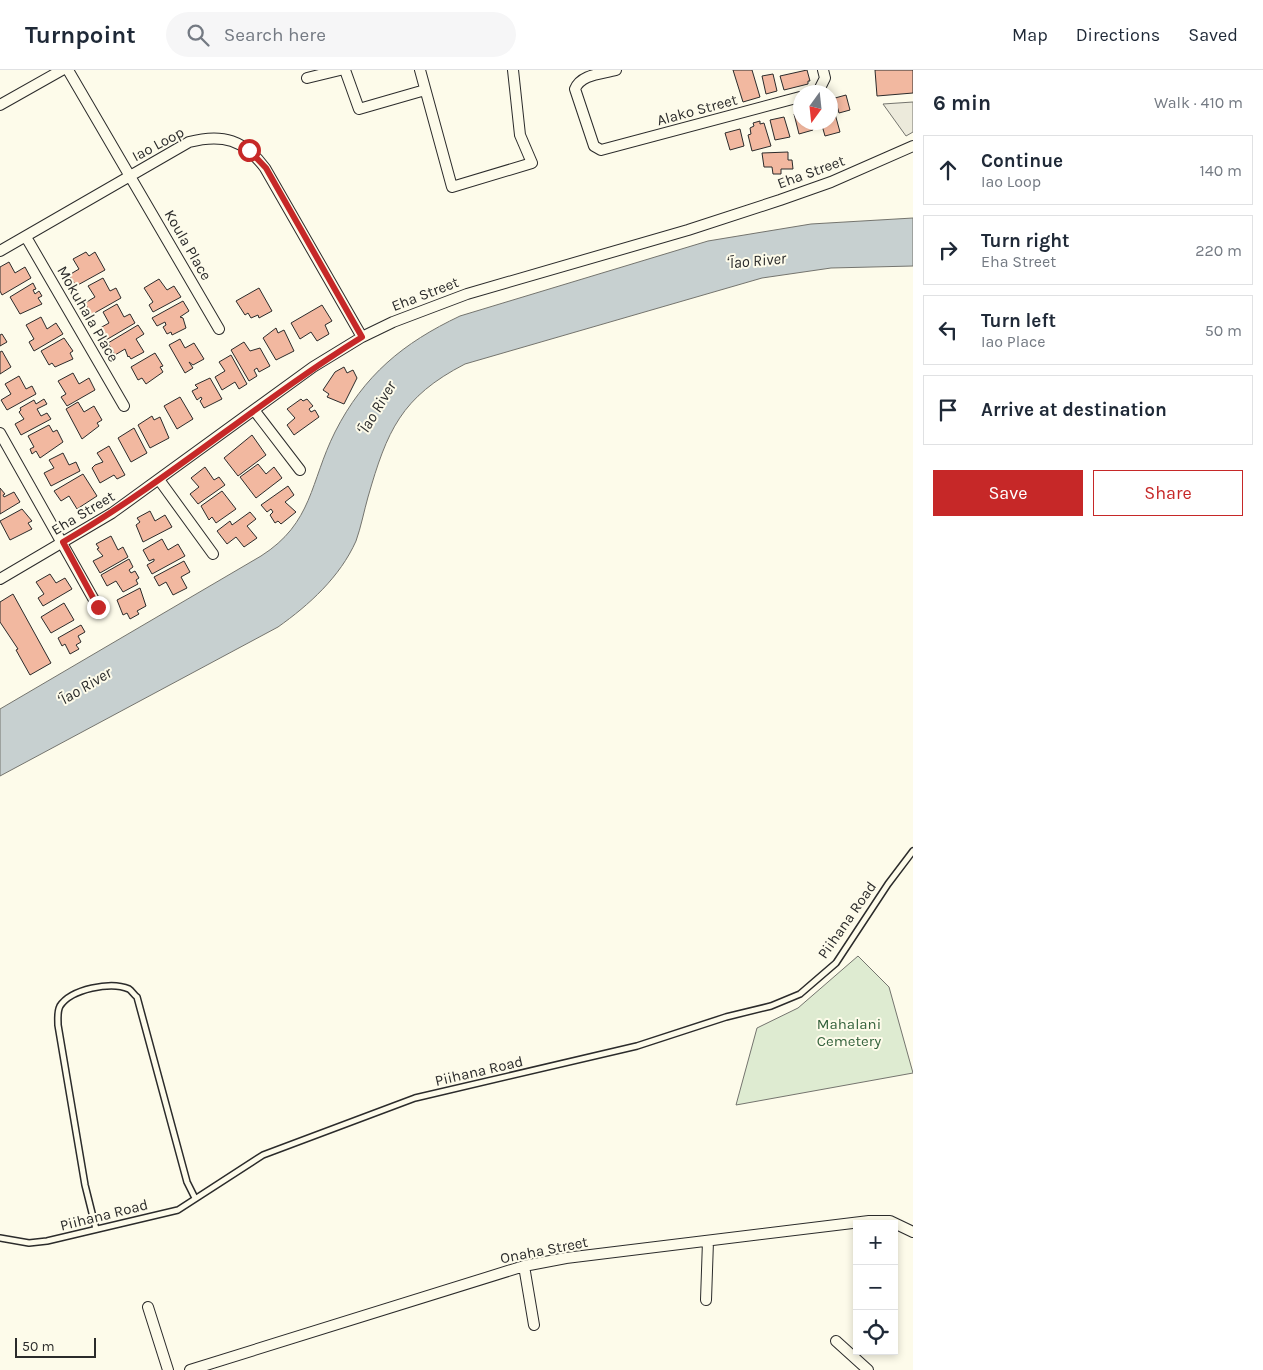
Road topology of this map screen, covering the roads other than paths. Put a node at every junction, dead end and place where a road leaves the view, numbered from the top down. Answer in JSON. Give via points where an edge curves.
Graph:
{"nodes":[{"id":1,"x":62,"y":70,"type":"edge"},
{"id":2,"x":68,"y":70,"type":"edge"},
{"id":3,"x":340,"y":70,"type":"edge"},
{"id":4,"x":345,"y":70,"type":"edge"},
{"id":5,"x":420,"y":70,"type":"edge"},
{"id":6,"x":513,"y":70,"type":"edge"},
{"id":7,"x":616,"y":70,"type":"edge"},
{"id":8,"x":824,"y":70,"type":"edge"},
{"id":9,"x":306,"y":78,"type":"dead end"},
{"id":10,"x":822,"y":85,"type":"edge"},
{"id":11,"x":425,"y":90,"type":"junction"},
{"id":12,"x":793,"y":99,"type":"edge"},
{"id":13,"x":0,"y":105,"type":"edge"},
{"id":14,"x":913,"y":146,"type":"edge"},
{"id":15,"x":130,"y":176,"type":"junction"},
{"id":16,"x":26,"y":237,"type":"junction"},
{"id":17,"x":0,"y":251,"type":"edge"},
{"id":18,"x":219,"y":329,"type":"dead end"},
{"id":19,"x":362,"y":337,"type":"junction"},
{"id":20,"x":124,"y":406,"type":"dead end"},
{"id":21,"x":254,"y":410,"type":"junction"},
{"id":22,"x":0,"y":433,"type":"edge"},
{"id":23,"x":300,"y":470,"type":"dead end"},
{"id":24,"x":160,"y":481,"type":"junction"},
{"id":25,"x":63,"y":542,"type":"junction"},
{"id":26,"x":213,"y":554,"type":"dead end"},
{"id":27,"x":0,"y":579,"type":"edge"},
{"id":28,"x":98,"y":607,"type":"dead end"},
{"id":29,"x":913,"y":851,"type":"edge"},
{"id":30,"x":195,"y":1198,"type":"junction"},
{"id":31,"x":96,"y":1230,"type":"junction"},
{"id":32,"x":913,"y":1232,"type":"edge"},
{"id":33,"x":0,"y":1238,"type":"edge"},
{"id":34,"x":708,"y":1241,"type":"junction"},
{"id":35,"x":524,"y":1266,"type":"junction"},
{"id":36,"x":706,"y":1300,"type":"dead end"},
{"id":37,"x":148,"y":1307,"type":"dead end"},
{"id":38,"x":534,"y":1326,"type":"dead end"},
{"id":39,"x":836,"y":1341,"type":"dead end"},
{"id":40,"x":168,"y":1370,"type":"edge"},
{"id":41,"x":190,"y":1370,"type":"edge"},
{"id":42,"x":868,"y":1370,"type":"edge"}],
"edges":[{"from":1,"to":13,"type":"street"},
{"from":2,"to":15,"type":"street","name":"Koula Place"},
{"from":3,"to":9,"type":"street"},
{"from":4,"to":11,"type":"street","via":[[359,109]]},
{"from":5,"to":11,"type":"street"},
{"from":6,"to":11,"type":"street","via":[[520,135],[532,163],[452,187]]},
{"from":7,"to":12,"type":"street","name":"Alako Street","via":[[580,80],[576,89],[594,146],[601,150]]},
{"from":8,"to":10,"type":"street","via":[[826,78]]},
{"from":14,"to":19,"type":"street","name":"Eha Street","via":[[831,182],[780,200],[468,294]]},
{"from":15,"to":16,"type":"street","name":"Iao Loop"},
{"from":15,"to":18,"type":"street","name":"Koula Place"},
{"from":15,"to":19,"type":"street","name":"Iao Loop","via":[[189,142],[202,139],[226,140],[249,150],[266,168]]},
{"from":16,"to":17,"type":"street","name":"Iao Loop"},
{"from":16,"to":20,"type":"street","name":"Mokuhala Place"},
{"from":19,"to":21,"type":"street","name":"Eha Street"},
{"from":21,"to":23,"type":"street"},
{"from":21,"to":24,"type":"street","name":"Eha Street"},
{"from":22,"to":25,"type":"street"},
{"from":24,"to":25,"type":"street","name":"Eha Street"},
{"from":24,"to":26,"type":"street"},
{"from":25,"to":27,"type":"street","name":"Eha Street"},
{"from":25,"to":28,"type":"street"},
{"from":29,"to":30,"type":"lane","name":"Piihana Road","via":[[836,963],[800,994],[771,1006],[637,1046],[415,1098],[263,1155]]},
{"from":30,"to":31,"type":"lane","name":"Piihana Road","via":[[178,1210]]},
{"from":30,"to":31,"type":"lane","via":[[187,1182],[137,997],[130,990],[113,986],[76,994],[61,1004],[58,1025],[85,1185]]},
{"from":31,"to":33,"type":"lane","name":"Piihana Road","via":[[47,1242],[28,1243]]},
{"from":32,"to":34,"type":"street","name":"Onaha Street","via":[[897,1223],[876,1220]]},
{"from":34,"to":35,"type":"street","name":"Onaha Street"},
{"from":34,"to":36,"type":"street"},
{"from":35,"to":38,"type":"street"},
{"from":35,"to":41,"type":"street","name":"Onaha Street"},
{"from":37,"to":40,"type":"street"},
{"from":39,"to":42,"type":"street"}]}
